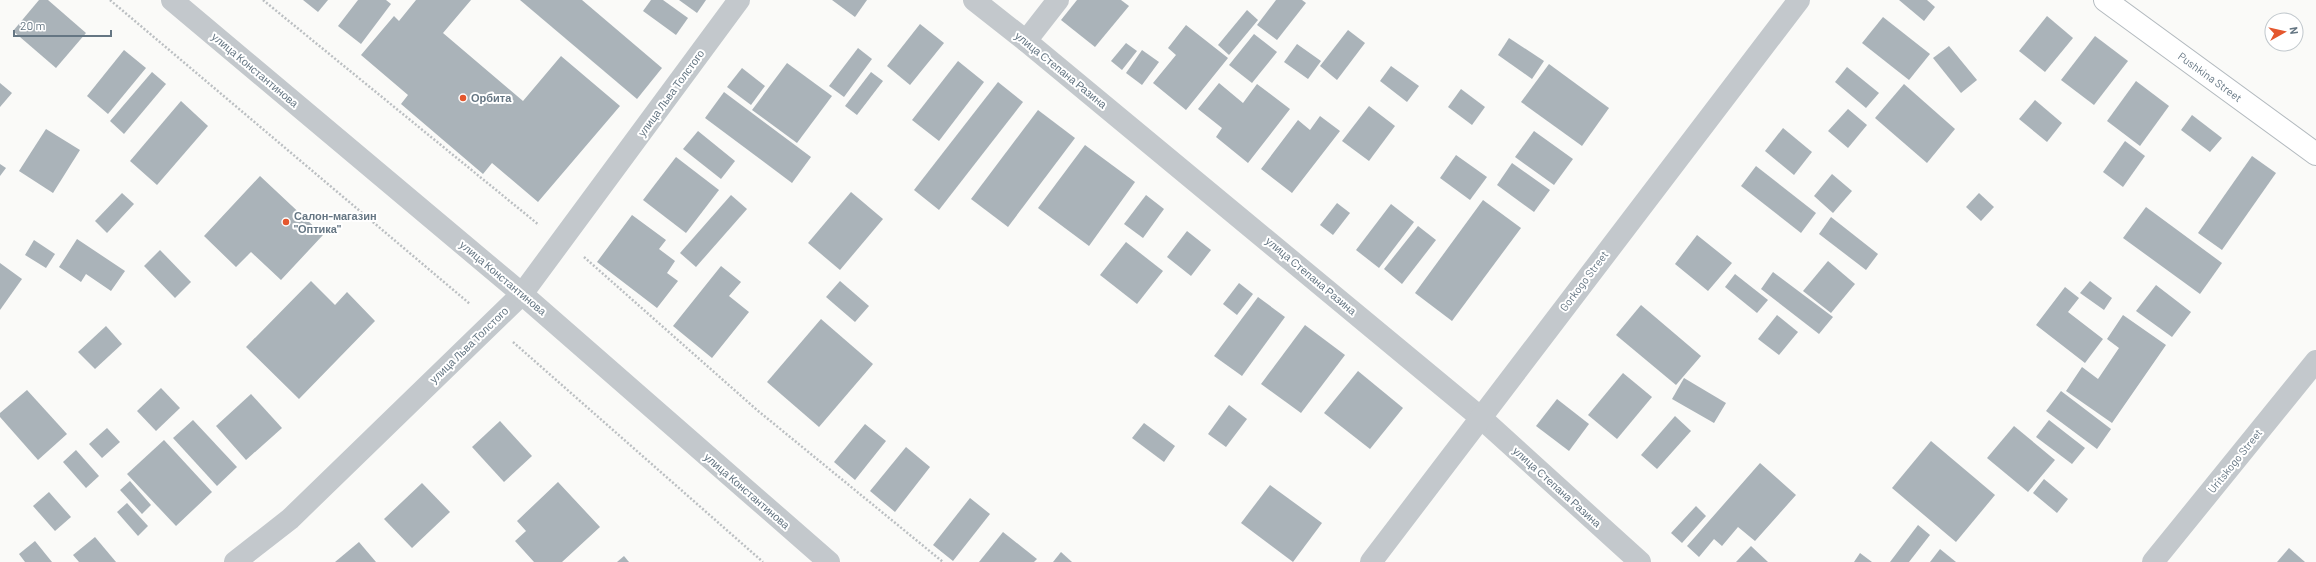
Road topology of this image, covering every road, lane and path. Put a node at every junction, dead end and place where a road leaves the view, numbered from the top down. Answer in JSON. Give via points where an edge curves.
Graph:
{"nodes":[{"id":1,"x":110,"y":0,"type":"edge"},
{"id":2,"x":172,"y":0,"type":"edge"},
{"id":3,"x":263,"y":0,"type":"edge"},
{"id":4,"x":739,"y":0,"type":"edge"},
{"id":5,"x":974,"y":0,"type":"edge"},
{"id":6,"x":1058,"y":0,"type":"edge"},
{"id":7,"x":1798,"y":0,"type":"edge"},
{"id":8,"x":2105,"y":0,"type":"edge"},
{"id":9,"x":1026,"y":41,"type":"junction"},
{"id":10,"x":2316,"y":154,"type":"edge"},
{"id":11,"x":562,"y":241,"type":"junction"},
{"id":12,"x":522,"y":294,"type":"junction"},
{"id":13,"x":492,"y":323,"type":"junction"},
{"id":14,"x":2316,"y":361,"type":"edge"},
{"id":15,"x":1480,"y":417,"type":"junction"},
{"id":16,"x":235,"y":562,"type":"edge"},
{"id":17,"x":763,"y":562,"type":"edge"},
{"id":18,"x":828,"y":562,"type":"edge"},
{"id":19,"x":943,"y":562,"type":"edge"},
{"id":20,"x":1371,"y":562,"type":"edge"},
{"id":21,"x":1640,"y":562,"type":"edge"},
{"id":22,"x":2153,"y":562,"type":"edge"}],
"edges":[{"from":1,"to":13,"type":"path"},
{"from":2,"to":12,"type":"street","name":"улица Константинова"},
{"from":3,"to":11,"type":"path","via":[[519,210]]},
{"from":4,"to":11,"type":"street","name":"улица Льва Толстого"},
{"from":5,"to":9,"type":"street","name":"улица Степана Разина"},
{"from":6,"to":9,"type":"street"},
{"from":7,"to":15,"type":"street","name":"Gorkogo Street"},
{"from":8,"to":10,"type":"main road","name":"Pushkina Street"},
{"from":9,"to":15,"type":"street","name":"улица Степана Разина"},
{"from":11,"to":12,"type":"street","name":"улица Льва Толстого"},
{"from":11,"to":19,"type":"path","via":[[572,247],[757,410]]},
{"from":12,"to":13,"type":"street","name":"улица Льва Толстого"},
{"from":12,"to":18,"type":"street","name":"улица Константинова"},
{"from":13,"to":16,"type":"street","name":"улица Льва Толстого","via":[[290,519]]},
{"from":13,"to":17,"type":"path"},
{"from":14,"to":22,"type":"street","name":"Uritskogo Street"},
{"from":15,"to":20,"type":"street","name":"Gorkogo Street"},
{"from":15,"to":21,"type":"street","name":"улица Степана Разина"}]}
